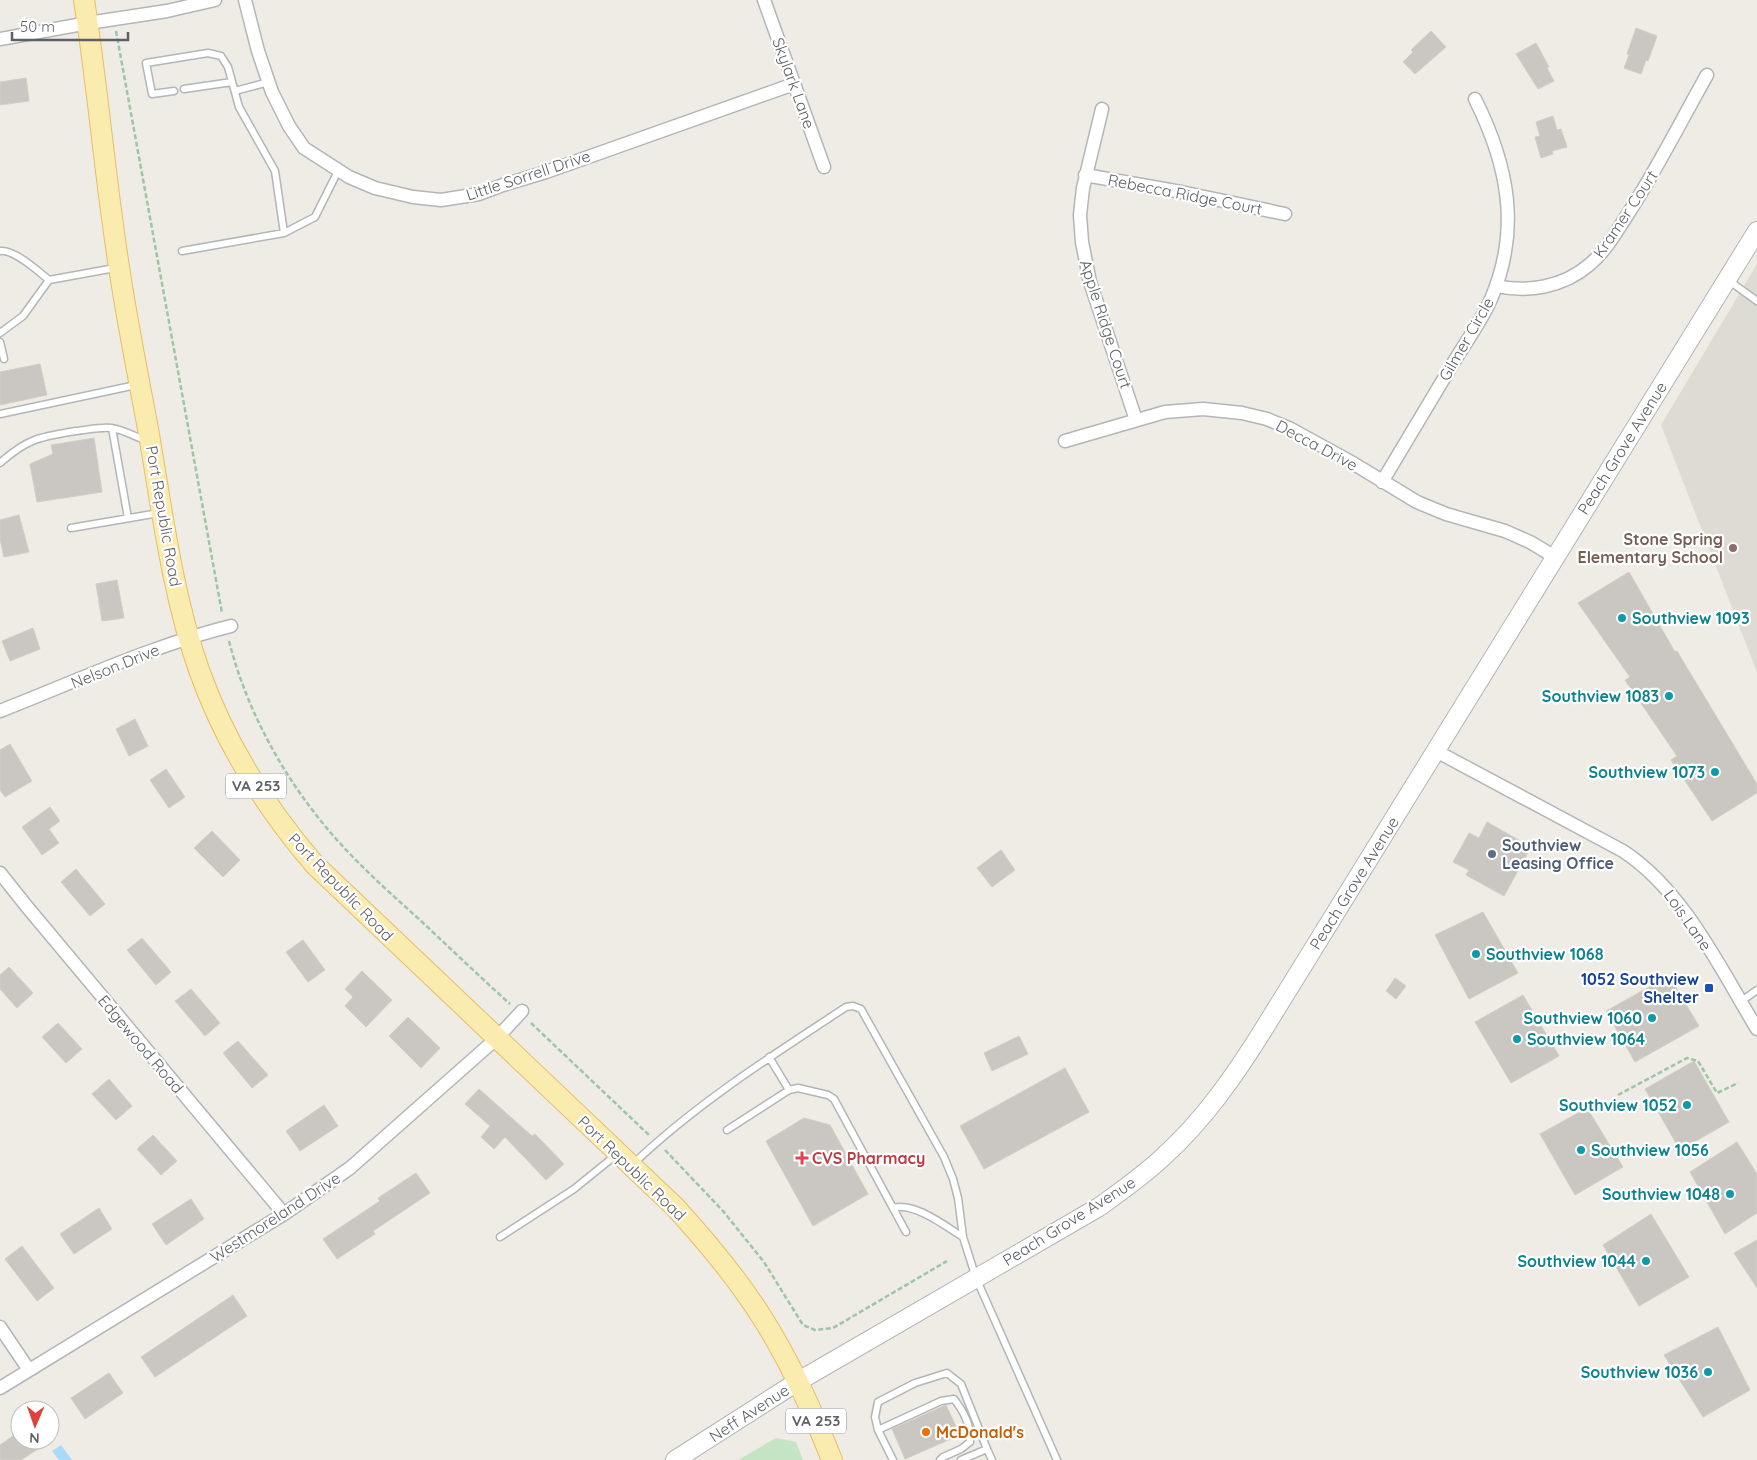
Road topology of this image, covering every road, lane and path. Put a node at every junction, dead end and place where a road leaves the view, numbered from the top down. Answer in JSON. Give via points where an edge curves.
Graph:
{"nodes":[{"id":1,"x":84,"y":0,"type":"edge"},
{"id":2,"x":215,"y":0,"type":"edge"},
{"id":3,"x":245,"y":0,"type":"edge"},
{"id":4,"x":764,"y":0,"type":"edge"},
{"id":5,"x":88,"y":23,"type":"junction"},
{"id":6,"x":117,"y":35,"type":"dead end"},
{"id":7,"x":0,"y":39,"type":"edge"},
{"id":8,"x":1707,"y":74,"type":"dead end"},
{"id":9,"x":232,"y":82,"type":"junction"},
{"id":10,"x":269,"y":82,"type":"junction"},
{"id":11,"x":794,"y":84,"type":"junction"},
{"id":12,"x":184,"y":89,"type":"dead end"},
{"id":13,"x":174,"y":91,"type":"dead end"},
{"id":14,"x":235,"y":91,"type":"junction"},
{"id":15,"x":1475,"y":99,"type":"dead end"},
{"id":16,"x":1102,"y":108,"type":"dead end"},
{"id":17,"x":824,"y":167,"type":"dead end"},
{"id":18,"x":338,"y":171,"type":"junction"},
{"id":19,"x":1085,"y":175,"type":"junction"},
{"id":20,"x":1285,"y":214,"type":"dead end"},
{"id":21,"x":1757,"y":231,"type":"edge"},
{"id":22,"x":284,"y":233,"type":"junction"},
{"id":23,"x":0,"y":251,"type":"edge"},
{"id":24,"x":182,"y":251,"type":"dead end"},
{"id":25,"x":119,"y":267,"type":"junction"},
{"id":26,"x":50,"y":280,"type":"junction"},
{"id":27,"x":1727,"y":280,"type":"junction"},
{"id":28,"x":1496,"y":286,"type":"junction"},
{"id":29,"x":1757,"y":301,"type":"edge"},
{"id":30,"x":0,"y":333,"type":"edge"},
{"id":31,"x":0,"y":342,"type":"edge"},
{"id":32,"x":4,"y":359,"type":"dead end"},
{"id":33,"x":140,"y":384,"type":"junction"},
{"id":34,"x":0,"y":414,"type":"edge"},
{"id":35,"x":1136,"y":420,"type":"junction"},
{"id":36,"x":112,"y":428,"type":"junction"},
{"id":37,"x":1065,"y":441,"type":"dead end"},
{"id":38,"x":150,"y":442,"type":"junction"},
{"id":39,"x":0,"y":463,"type":"edge"},
{"id":40,"x":1382,"y":482,"type":"junction"},
{"id":41,"x":163,"y":512,"type":"junction"},
{"id":42,"x":128,"y":518,"type":"junction"},
{"id":43,"x":71,"y":528,"type":"dead end"},
{"id":44,"x":1554,"y":557,"type":"junction"},
{"id":45,"x":221,"y":608,"type":"dead end"},
{"id":46,"x":231,"y":626,"type":"dead end"},
{"id":47,"x":189,"y":637,"type":"junction"},
{"id":48,"x":230,"y":644,"type":"dead end"},
{"id":49,"x":0,"y":711,"type":"edge"},
{"id":50,"x":1436,"y":751,"type":"junction"},
{"id":51,"x":0,"y":872,"type":"edge"},
{"id":52,"x":1757,"y":990,"type":"edge"},
{"id":53,"x":506,"y":1001,"type":"dead end"},
{"id":54,"x":1740,"y":1002,"type":"junction"},
{"id":55,"x":522,"y":1010,"type":"dead end"},
{"id":56,"x":532,"y":1025,"type":"dead end"},
{"id":57,"x":1757,"y":1029,"type":"edge"},
{"id":58,"x":497,"y":1038,"type":"junction"},
{"id":59,"x":769,"y":1057,"type":"junction"},
{"id":60,"x":1738,"y":1082,"type":"dead end"},
{"id":61,"x":789,"y":1090,"type":"junction"},
{"id":62,"x":1618,"y":1095,"type":"dead end"},
{"id":63,"x":727,"y":1130,"type":"dead end"},
{"id":64,"x":646,"y":1133,"type":"dead end"},
{"id":65,"x":624,"y":1160,"type":"junction"},
{"id":66,"x":677,"y":1163,"type":"dead end"},
{"id":67,"x":893,"y":1208,"type":"junction"},
{"id":68,"x":284,"y":1214,"type":"junction"},
{"id":69,"x":906,"y":1232,"type":"dead end"},
{"id":70,"x":500,"y":1237,"type":"dead end"},
{"id":71,"x":964,"y":1237,"type":"junction"},
{"id":72,"x":946,"y":1261,"type":"dead end"},
{"id":73,"x":976,"y":1278,"type":"junction"},
{"id":74,"x":0,"y":1328,"type":"edge"},
{"id":75,"x":29,"y":1370,"type":"junction"},
{"id":76,"x":797,"y":1382,"type":"junction"},
{"id":77,"x":0,"y":1388,"type":"edge"},
{"id":78,"x":878,"y":1430,"type":"junction"},
{"id":79,"x":987,"y":1448,"type":"junction"},
{"id":80,"x":676,"y":1460,"type":"edge"},
{"id":81,"x":832,"y":1460,"type":"edge"},
{"id":82,"x":893,"y":1460,"type":"edge"},
{"id":83,"x":940,"y":1460,"type":"edge"},
{"id":84,"x":961,"y":1460,"type":"edge"},
{"id":85,"x":992,"y":1460,"type":"edge"},
{"id":86,"x":1057,"y":1460,"type":"edge"}],
"edges":[{"from":1,"to":5,"type":"main road","name":"Port Republic Road","number":"VA 253"},
{"from":2,"to":5,"type":"street"},
{"from":3,"to":10,"type":"street","name":"Little Sorrell Drive"},
{"from":4,"to":11,"type":"street","name":"Skylark Lane"},
{"from":5,"to":7,"type":"street"},
{"from":5,"to":25,"type":"main road","name":"Port Republic Road","number":"VA 253"},
{"from":6,"to":45,"type":"path"},
{"from":8,"to":28,"type":"street","name":"Kramer Court","via":[[1649,180],[1596,259],[1574,276],[1549,286],[1522,289]]},
{"from":9,"to":12,"type":"lane"},
{"from":9,"to":13,"type":"lane","via":[[222,56],[208,53],[146,63],[152,94]]},
{"from":9,"to":14,"type":"lane"},
{"from":10,"to":14,"type":"lane"},
{"from":10,"to":18,"type":"street","name":"Little Sorrell Drive","via":[[289,126],[304,148]]},
{"from":11,"to":17,"type":"street","name":"Skylark Lane"},
{"from":11,"to":18,"type":"street","name":"Little Sorrell Drive","via":[[479,194],[441,200],[413,197],[375,188]]},
{"from":14,"to":22,"type":"lane","via":[[240,107],[275,171]]},
{"from":15,"to":28,"type":"street","name":"Gilmer Circle","via":[[1490,128],[1506,188],[1506,239]]},
{"from":16,"to":19,"type":"street","name":"Apple Ridge Court"},
{"from":18,"to":22,"type":"lane","via":[[315,217]]},
{"from":19,"to":20,"type":"street","name":"Rebecca Ridge Court"},
{"from":19,"to":35,"type":"street","name":"Apple Ridge Court","via":[[1080,215],[1085,262]]},
{"from":21,"to":27,"type":"main road","name":"Peach Grove Avenue"},
{"from":22,"to":24,"type":"lane"},
{"from":23,"to":26,"type":"lane","via":[[14,254]]},
{"from":25,"to":26,"type":"lane"},
{"from":25,"to":33,"type":"main road","name":"Port Republic Road","number":"VA 253"},
{"from":26,"to":30,"type":"lane","via":[[23,316]]},
{"from":27,"to":29,"type":"lane"},
{"from":27,"to":44,"type":"main road","name":"Peach Grove Avenue"},
{"from":28,"to":40,"type":"street","name":"Gilmer Circle","via":[[1490,302]]},
{"from":31,"to":32,"type":"lane"},
{"from":33,"to":34,"type":"lane"},
{"from":33,"to":38,"type":"main road","name":"Port Republic Road","number":"VA 253"},
{"from":35,"to":37,"type":"street","name":"Decca Drive"},
{"from":35,"to":40,"type":"street","name":"Decca Drive","via":[[1190,409],[1216,409],[1254,416],[1291,429]]},
{"from":36,"to":38,"type":"lane"},
{"from":36,"to":39,"type":"lane","via":[[40,438],[17,448]]},
{"from":36,"to":42,"type":"lane"},
{"from":38,"to":41,"type":"main road","name":"Port Republic Road","number":"VA 253"},
{"from":40,"to":44,"type":"street","name":"Decca Drive","via":[[1417,502],[1504,531]]},
{"from":41,"to":42,"type":"lane"},
{"from":41,"to":47,"type":"main road","name":"Port Republic Road","number":"VA 253","via":[[176,588]]},
{"from":42,"to":43,"type":"lane"},
{"from":44,"to":50,"type":"main road","name":"Peach Grove Avenue"},
{"from":46,"to":47,"type":"street","name":"Nelson Drive"},
{"from":47,"to":49,"type":"street","name":"Nelson Drive"},
{"from":47,"to":58,"type":"main road","name":"Port Republic Road","number":"VA 253","via":[[202,678],[230,741],[285,829],[338,888]]},
{"from":48,"to":53,"type":"path","via":[[240,678],[260,724],[314,811],[363,866]]},
{"from":50,"to":54,"type":"street","name":"Lois Lane","via":[[1642,864],[1681,905]]},
{"from":50,"to":73,"type":"main road","name":"Peach Grove Avenue","via":[[1252,1049],[1200,1119],[1164,1156],[1129,1185],[1084,1216]]},
{"from":51,"to":68,"type":"street","name":"Edgewood Road"},
{"from":52,"to":54,"type":"lane"},
{"from":54,"to":57,"type":"street","name":"Lois Lane"},
{"from":55,"to":58,"type":"street","name":"Westmoreland Drive"},
{"from":56,"to":64,"type":"path"},
{"from":58,"to":65,"type":"main road","name":"Port Republic Road","number":"VA 253"},
{"from":58,"to":68,"type":"street","name":"Westmoreland Drive","via":[[350,1168]]},
{"from":59,"to":61,"type":"lane"},
{"from":59,"to":65,"type":"lane","via":[[656,1142]]},
{"from":59,"to":71,"type":"lane","via":[[846,1007],[861,1009],[944,1157],[958,1198]]},
{"from":60,"to":62,"type":"path","via":[[1717,1093],[1698,1062],[1687,1058]]},
{"from":61,"to":63,"type":"lane"},
{"from":61,"to":67,"type":"lane","via":[[798,1088],[834,1099]]},
{"from":65,"to":70,"type":"lane"},
{"from":65,"to":76,"type":"main road","name":"Port Republic Road","number":"VA 253","via":[[675,1208],[731,1274],[762,1318]]},
{"from":66,"to":72,"type":"path","via":[[723,1211],[764,1262],[802,1325],[815,1330],[833,1328]]},
{"from":67,"to":69,"type":"lane"},
{"from":67,"to":71,"type":"lane","via":[[900,1206],[920,1212]]},
{"from":68,"to":75,"type":"street","name":"Westmoreland Drive"},
{"from":71,"to":73,"type":"lane"},
{"from":73,"to":76,"type":"main road","name":"Peach Grove Avenue"},
{"from":73,"to":86,"type":"lane"},
{"from":74,"to":75,"type":"street"},
{"from":75,"to":77,"type":"street","name":"Westmoreland Drive"},
{"from":76,"to":80,"type":"main road","name":"Neff Avenue"},
{"from":76,"to":81,"type":"main road","name":"Port Republic Road","number":"VA 253"},
{"from":78,"to":79,"type":"lane","via":[[875,1417],[878,1402],[915,1383],[947,1373],[961,1384]]},
{"from":78,"to":82,"type":"lane"},
{"from":78,"to":83,"type":"lane","via":[[941,1401],[954,1399],[971,1431],[970,1442]]},
{"from":79,"to":84,"type":"lane"},
{"from":79,"to":85,"type":"lane"}]}
